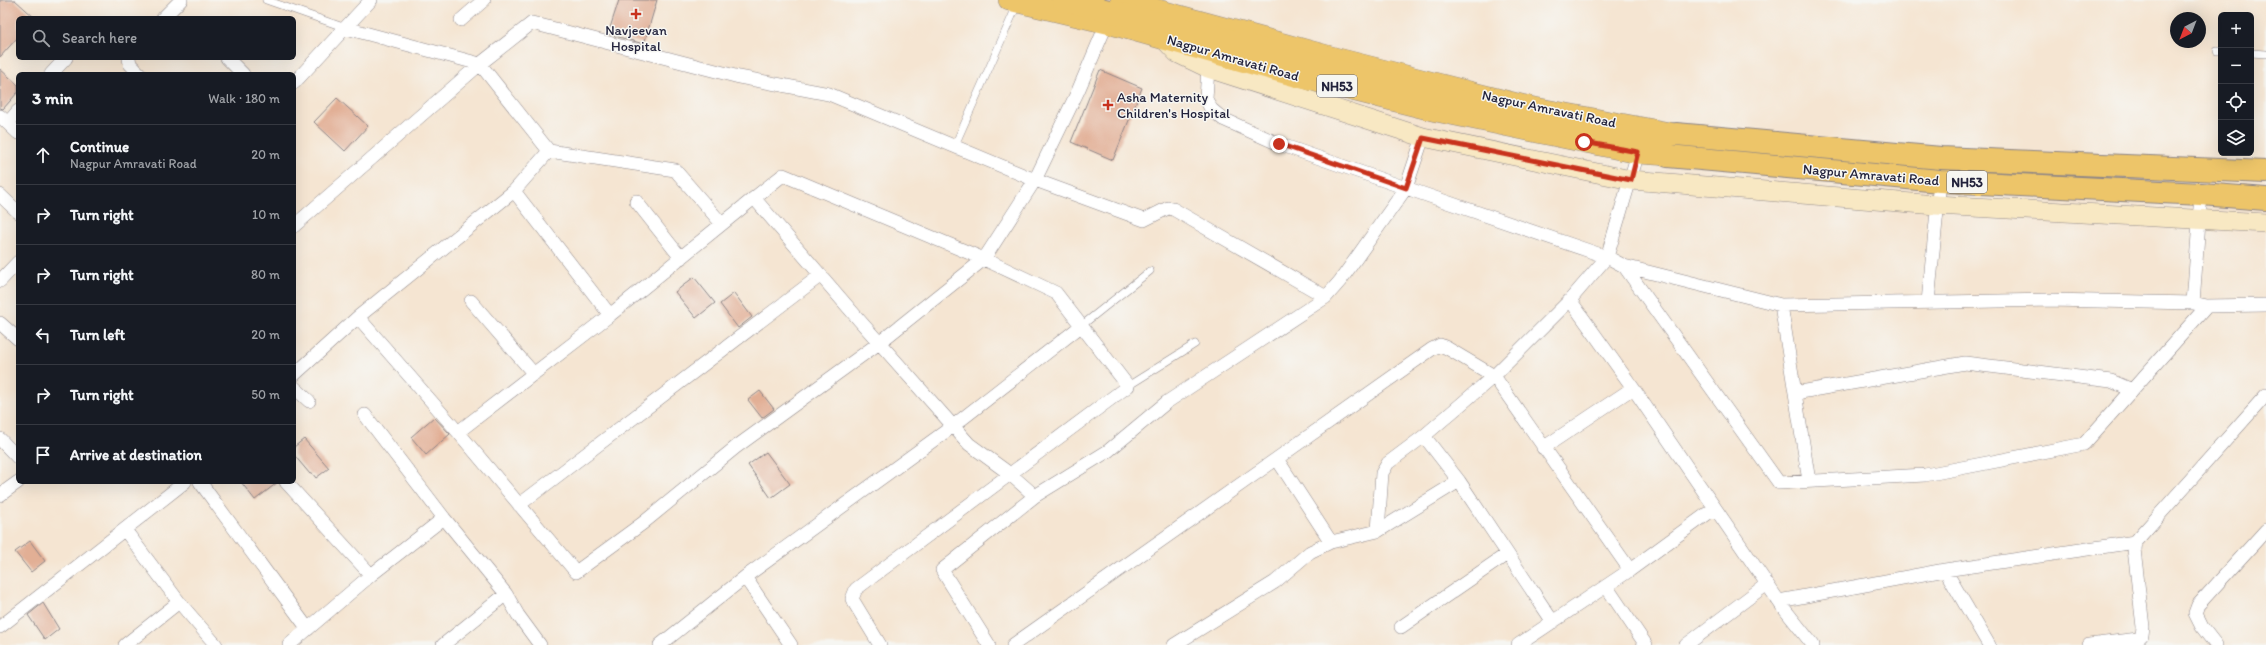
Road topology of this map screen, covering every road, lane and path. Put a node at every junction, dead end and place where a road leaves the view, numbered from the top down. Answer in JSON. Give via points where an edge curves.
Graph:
{"nodes":[{"id":1,"x":181,"y":0,"type":"edge"},
{"id":2,"x":266,"y":0,"type":"edge"},
{"id":3,"x":371,"y":0,"type":"edge"},
{"id":4,"x":484,"y":0,"type":"edge"},
{"id":5,"x":1063,"y":0,"type":"edge"},
{"id":6,"x":1121,"y":0,"type":"edge"},
{"id":7,"x":1013,"y":2,"type":"edge"},
{"id":8,"x":165,"y":16,"type":"edge"},
{"id":9,"x":461,"y":20,"type":"dead end"},
{"id":10,"x":1107,"y":23,"type":"junction"},
{"id":11,"x":346,"y":28,"type":"junction"},
{"id":12,"x":1163,"y":38,"type":"junction"},
{"id":13,"x":2254,"y":53,"type":"edge"},
{"id":14,"x":2266,"y":54,"type":"edge"},
{"id":15,"x":64,"y":60,"type":"edge"},
{"id":16,"x":129,"y":60,"type":"edge"},
{"id":17,"x":229,"y":60,"type":"edge"},
{"id":18,"x":480,"y":64,"type":"junction"},
{"id":19,"x":1208,"y":68,"type":"junction"},
{"id":20,"x":53,"y":72,"type":"edge"},
{"id":21,"x":138,"y":72,"type":"edge"},
{"id":22,"x":241,"y":72,"type":"edge"},
{"id":23,"x":296,"y":80,"type":"edge"},
{"id":24,"x":16,"y":112,"type":"edge"},
{"id":25,"x":4,"y":119,"type":"edge"},
{"id":26,"x":16,"y":130,"type":"edge"},
{"id":27,"x":1676,"y":134,"type":"junction"},
{"id":28,"x":1423,"y":138,"type":"junction"},
{"id":29,"x":955,"y":145,"type":"junction"},
{"id":30,"x":1638,"y":146,"type":"junction"},
{"id":31,"x":549,"y":151,"type":"junction"},
{"id":32,"x":2266,"y":172,"type":"edge"},
{"id":33,"x":1035,"y":180,"type":"junction"},
{"id":34,"x":1631,"y":180,"type":"junction"},
{"id":35,"x":1940,"y":181,"type":"junction"},
{"id":36,"x":1406,"y":188,"type":"junction"},
{"id":37,"x":514,"y":191,"type":"junction"},
{"id":38,"x":2201,"y":194,"type":"junction"},
{"id":39,"x":0,"y":195,"type":"edge"},
{"id":40,"x":754,"y":198,"type":"junction"},
{"id":41,"x":2266,"y":199,"type":"edge"},
{"id":42,"x":636,"y":201,"type":"dead end"},
{"id":43,"x":1936,"y":205,"type":"junction"},
{"id":44,"x":16,"y":210,"type":"edge"},
{"id":45,"x":2200,"y":219,"type":"junction"},
{"id":46,"x":2266,"y":223,"type":"edge"},
{"id":47,"x":296,"y":224,"type":"edge"},
{"id":48,"x":722,"y":224,"type":"junction"},
{"id":49,"x":1607,"y":257,"type":"junction"},
{"id":50,"x":681,"y":258,"type":"junction"},
{"id":51,"x":984,"y":259,"type":"junction"},
{"id":52,"x":16,"y":264,"type":"edge"},
{"id":53,"x":1624,"y":266,"type":"junction"},
{"id":54,"x":1150,"y":271,"type":"dead end"},
{"id":55,"x":821,"y":275,"type":"junction"},
{"id":56,"x":0,"y":281,"type":"edge"},
{"id":57,"x":1326,"y":297,"type":"junction"},
{"id":58,"x":1570,"y":300,"type":"junction"},
{"id":59,"x":471,"y":301,"type":"dead end"},
{"id":60,"x":1928,"y":302,"type":"junction"},
{"id":61,"x":2193,"y":303,"type":"junction"},
{"id":62,"x":2266,"y":305,"type":"edge"},
{"id":63,"x":1781,"y":306,"type":"junction"},
{"id":64,"x":2207,"y":306,"type":"junction"},
{"id":65,"x":610,"y":315,"type":"junction"},
{"id":66,"x":358,"y":317,"type":"junction"},
{"id":67,"x":0,"y":323,"type":"edge"},
{"id":68,"x":1081,"y":326,"type":"junction"},
{"id":69,"x":16,"y":337,"type":"edge"},
{"id":70,"x":879,"y":343,"type":"junction"},
{"id":71,"x":1195,"y":344,"type":"dead end"},
{"id":72,"x":296,"y":374,"type":"edge"},
{"id":73,"x":534,"y":374,"type":"junction"},
{"id":74,"x":1494,"y":376,"type":"junction"},
{"id":75,"x":1128,"y":386,"type":"junction"},
{"id":76,"x":1633,"y":388,"type":"junction"},
{"id":77,"x":296,"y":389,"type":"edge"},
{"id":78,"x":2132,"y":390,"type":"junction"},
{"id":79,"x":1795,"y":394,"type":"junction"},
{"id":80,"x":2266,"y":395,"type":"edge"},
{"id":81,"x":310,"y":401,"type":"dead end"},
{"id":82,"x":365,"y":415,"type":"dead end"},
{"id":83,"x":954,"y":426,"type":"junction"},
{"id":84,"x":458,"y":432,"type":"junction"},
{"id":85,"x":1424,"y":436,"type":"junction"},
{"id":86,"x":0,"y":439,"type":"edge"},
{"id":87,"x":1543,"y":448,"type":"junction"},
{"id":88,"x":16,"y":456,"type":"edge"},
{"id":89,"x":1277,"y":459,"type":"junction"},
{"id":90,"x":1010,"y":474,"type":"junction"},
{"id":91,"x":1459,"y":481,"type":"junction"},
{"id":92,"x":1809,"y":481,"type":"junction"},
{"id":93,"x":16,"y":483,"type":"edge"},
{"id":94,"x":182,"y":484,"type":"edge"},
{"id":95,"x":201,"y":484,"type":"edge"},
{"id":96,"x":288,"y":484,"type":"edge"},
{"id":97,"x":0,"y":495,"type":"edge"},
{"id":98,"x":1035,"y":496,"type":"junction"},
{"id":99,"x":519,"y":506,"type":"junction"},
{"id":100,"x":1715,"y":508,"type":"junction"},
{"id":101,"x":444,"y":518,"type":"junction"},
{"id":102,"x":125,"y":530,"type":"junction"},
{"id":103,"x":2266,"y":530,"type":"edge"},
{"id":104,"x":1378,"y":531,"type":"junction"},
{"id":105,"x":1331,"y":542,"type":"junction"},
{"id":106,"x":2136,"y":542,"type":"junction"},
{"id":107,"x":1508,"y":554,"type":"junction"},
{"id":108,"x":1630,"y":570,"type":"junction"},
{"id":109,"x":1945,"y":570,"type":"junction"},
{"id":110,"x":371,"y":575,"type":"junction"},
{"id":111,"x":745,"y":577,"type":"junction"},
{"id":112,"x":1767,"y":584,"type":"junction"},
{"id":113,"x":1606,"y":586,"type":"junction"},
{"id":114,"x":506,"y":594,"type":"junction"},
{"id":115,"x":1779,"y":601,"type":"junction"},
{"id":116,"x":179,"y":602,"type":"junction"},
{"id":117,"x":1553,"y":622,"type":"junction"},
{"id":118,"x":0,"y":627,"type":"edge"},
{"id":119,"x":1400,"y":627,"type":"dead end"},
{"id":120,"x":308,"y":629,"type":"junction"},
{"id":121,"x":786,"y":643,"type":"edge"},
{"id":122,"x":1690,"y":644,"type":"edge"},
{"id":123,"x":125,"y":645,"type":"edge"},
{"id":124,"x":216,"y":645,"type":"edge"},
{"id":125,"x":289,"y":645,"type":"edge"},
{"id":126,"x":445,"y":645,"type":"edge"},
{"id":127,"x":540,"y":645,"type":"edge"},
{"id":128,"x":660,"y":645,"type":"edge"},
{"id":129,"x":880,"y":645,"type":"edge"},
{"id":130,"x":989,"y":645,"type":"edge"},
{"id":131,"x":1013,"y":645,"type":"edge"},
{"id":132,"x":1174,"y":645,"type":"edge"},
{"id":133,"x":1518,"y":645,"type":"edge"},
{"id":134,"x":1646,"y":645,"type":"edge"},
{"id":135,"x":1813,"y":645,"type":"edge"},
{"id":136,"x":1989,"y":645,"type":"edge"},
{"id":137,"x":2089,"y":645,"type":"edge"},
{"id":138,"x":2216,"y":645,"type":"edge"}],
"edges":[{"from":1,"to":8,"type":"street"},
{"from":2,"to":11,"type":"lane"},
{"from":3,"to":11,"type":"street"},
{"from":4,"to":9,"type":"street"},
{"from":5,"to":30,"type":"highway","via":[[1218,37],[1349,74]]},
{"from":6,"to":27,"type":"main road","name":"Nagpur Amravati Road","number":"NH53","via":[[1339,59],[1530,106]]},
{"from":7,"to":10,"type":"main road","name":"Nagpur Amravati Road","number":"NH53"},
{"from":7,"to":29,"type":"lane"},
{"from":10,"to":12,"type":"main road","name":"Nagpur Amravati Road","number":"NH53"},
{"from":10,"to":33,"type":"street"},
{"from":11,"to":18,"type":"street"},
{"from":11,"to":23,"type":"street"},
{"from":12,"to":19,"type":"street","via":[[1177,53]]},
{"from":12,"to":30,"type":"main road","name":"Nagpur Amravati Road","number":"NH53","via":[[1295,76],[1436,111]]},
{"from":13,"to":14,"type":"lane"},
{"from":15,"to":20,"type":"street"},
{"from":16,"to":21,"type":"street"},
{"from":17,"to":22,"type":"street"},
{"from":18,"to":29,"type":"street","via":[[532,24],[739,77],[829,94]]},
{"from":18,"to":31,"type":"street"},
{"from":18,"to":47,"type":"street"},
{"from":19,"to":28,"type":"street"},
{"from":19,"to":36,"type":"street","via":[[1206,98],[1211,109],[1223,119],[1279,144]]},
{"from":24,"to":25,"type":"street"},
{"from":25,"to":26,"type":"street"},
{"from":27,"to":30,"type":"highway","name":"Nagpur Amravati Road"},
{"from":27,"to":32,"type":"highway","name":"Nagpur Amravati Road","number":"NH53","via":[[1941,158]]},
{"from":28,"to":34,"type":"street"},
{"from":28,"to":36,"type":"street"},
{"from":29,"to":33,"type":"street"},
{"from":30,"to":34,"type":"street"},
{"from":30,"to":35,"type":"highway","name":"Nagpur Amravati Road","number":"NH53","via":[[1668,156]]},
{"from":31,"to":37,"type":"street"},
{"from":31,"to":48,"type":"street","via":[[675,170]]},
{"from":33,"to":51,"type":"street"},
{"from":33,"to":57,"type":"street","via":[[1144,220],[1168,208],[1174,209]]},
{"from":34,"to":43,"type":"street"},
{"from":34,"to":49,"type":"street"},
{"from":35,"to":38,"type":"highway","name":"Nagpur Amravati Road","number":"NH53"},
{"from":35,"to":43,"type":"street"},
{"from":36,"to":49,"type":"street"},
{"from":36,"to":57,"type":"street"},
{"from":37,"to":65,"type":"street"},
{"from":37,"to":66,"type":"street"},
{"from":38,"to":41,"type":"highway","name":"Nagpur Amravati Road","number":"NH53"},
{"from":38,"to":45,"type":"street"},
{"from":39,"to":44,"type":"street"},
{"from":40,"to":48,"type":"street"},
{"from":40,"to":51,"type":"street","via":[[783,175]]},
{"from":40,"to":55,"type":"street"},
{"from":42,"to":50,"type":"street"},
{"from":43,"to":45,"type":"street"},
{"from":43,"to":60,"type":"street"},
{"from":45,"to":46,"type":"street"},
{"from":45,"to":61,"type":"street"},
{"from":48,"to":50,"type":"street"},
{"from":49,"to":53,"type":"street"},
{"from":49,"to":58,"type":"street"},
{"from":50,"to":65,"type":"street"},
{"from":51,"to":68,"type":"street","via":[[1056,293]]},
{"from":51,"to":70,"type":"street"},
{"from":52,"to":56,"type":"street"},
{"from":53,"to":63,"type":"street"},
{"from":53,"to":92,"type":"street","via":[[1779,483]]},
{"from":54,"to":68,"type":"lane"},
{"from":55,"to":70,"type":"street"},
{"from":55,"to":99,"type":"street"},
{"from":57,"to":98,"type":"street","via":[[1167,402],[1108,451]]},
{"from":58,"to":74,"type":"street"},
{"from":58,"to":76,"type":"street"},
{"from":59,"to":73,"type":"street"},
{"from":60,"to":61,"type":"street","via":[[2049,300]]},
{"from":60,"to":63,"type":"street"},
{"from":61,"to":64,"type":"street"},
{"from":62,"to":64,"type":"street"},
{"from":63,"to":79,"type":"street"},
{"from":64,"to":78,"type":"street"},
{"from":65,"to":73,"type":"street"},
{"from":66,"to":72,"type":"street"},
{"from":66,"to":84,"type":"street"},
{"from":67,"to":69,"type":"street"},
{"from":68,"to":75,"type":"street"},
{"from":68,"to":83,"type":"street"},
{"from":70,"to":83,"type":"street"},
{"from":70,"to":99,"type":"street","via":[[736,447],[576,572]]},
{"from":71,"to":75,"type":"lane"},
{"from":73,"to":84,"type":"street"},
{"from":74,"to":85,"type":"street"},
{"from":74,"to":87,"type":"street"},
{"from":74,"to":89,"type":"street","via":[[1440,345]]},
{"from":75,"to":90,"type":"street"},
{"from":76,"to":87,"type":"street"},
{"from":76,"to":100,"type":"street"},
{"from":77,"to":81,"type":"street"},
{"from":78,"to":79,"type":"street","via":[[2111,381],[1965,364]]},
{"from":78,"to":92,"type":"street","via":[[2084,444],[1925,475]]},
{"from":79,"to":92,"type":"street"},
{"from":80,"to":106,"type":"street"},
{"from":82,"to":101,"type":"street"},
{"from":83,"to":90,"type":"street","via":[[969,444]]},
{"from":83,"to":111,"type":"street"},
{"from":84,"to":99,"type":"street"},
{"from":85,"to":91,"type":"street"},
{"from":85,"to":104,"type":"street","via":[[1388,463],[1382,473]]},
{"from":86,"to":88,"type":"street"},
{"from":87,"to":108,"type":"street"},
{"from":89,"to":105,"type":"street"},
{"from":89,"to":131,"type":"street"},
{"from":90,"to":98,"type":"street"},
{"from":90,"to":129,"type":"street","via":[[856,589],[852,599]]},
{"from":91,"to":104,"type":"street"},
{"from":91,"to":107,"type":"street"},
{"from":93,"to":97,"type":"street"},
{"from":94,"to":102,"type":"street"},
{"from":95,"to":120,"type":"street"},
{"from":96,"to":110,"type":"street"},
{"from":98,"to":130,"type":"street","via":[[942,570]]},
{"from":100,"to":108,"type":"street"},
{"from":100,"to":112,"type":"street"},
{"from":101,"to":110,"type":"street"},
{"from":101,"to":114,"type":"street"},
{"from":102,"to":116,"type":"street"},
{"from":102,"to":118,"type":"street"},
{"from":103,"to":138,"type":"street","via":[[2198,605],[2195,613]]},
{"from":104,"to":105,"type":"street"},
{"from":105,"to":132,"type":"street","via":[[1310,552],[1275,582]]},
{"from":106,"to":109,"type":"street"},
{"from":106,"to":137,"type":"street","via":[[2134,549],[2142,635],[2138,639]]},
{"from":107,"to":117,"type":"street"},
{"from":107,"to":119,"type":"street"},
{"from":108,"to":113,"type":"street"},
{"from":109,"to":115,"type":"street"},
{"from":109,"to":136,"type":"street"},
{"from":110,"to":120,"type":"street"},
{"from":111,"to":121,"type":"street"},
{"from":111,"to":128,"type":"street"},
{"from":112,"to":115,"type":"street"},
{"from":112,"to":122,"type":"street"},
{"from":113,"to":117,"type":"street"},
{"from":113,"to":134,"type":"street"},
{"from":114,"to":126,"type":"street"},
{"from":114,"to":127,"type":"street"},
{"from":115,"to":135,"type":"street"},
{"from":116,"to":123,"type":"street"},
{"from":116,"to":124,"type":"street"},
{"from":117,"to":133,"type":"street"},
{"from":120,"to":125,"type":"street"}]}
